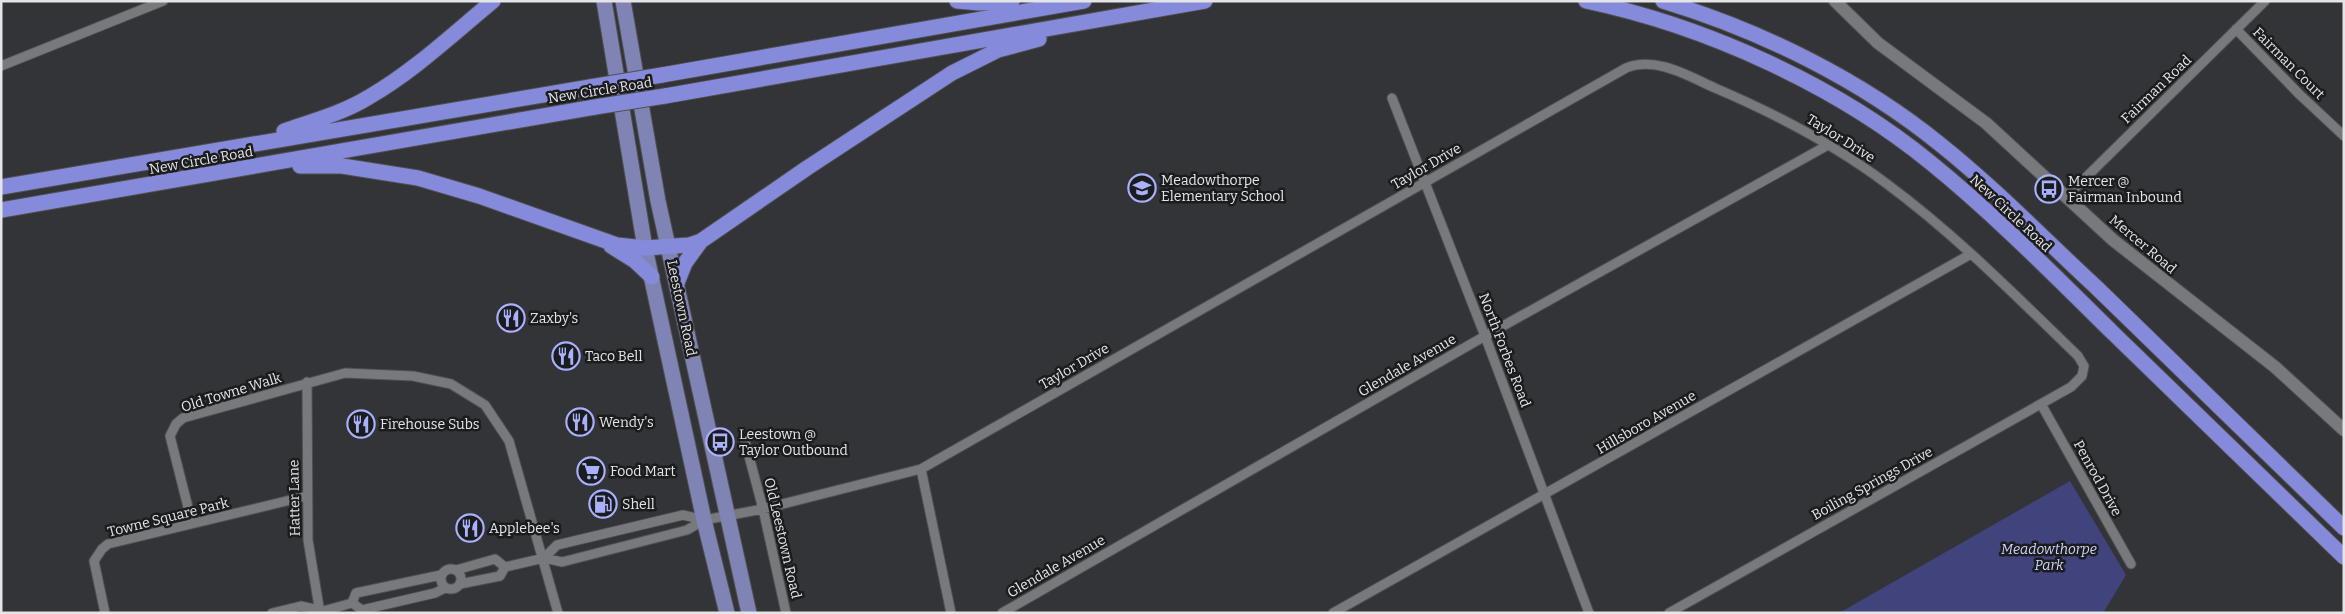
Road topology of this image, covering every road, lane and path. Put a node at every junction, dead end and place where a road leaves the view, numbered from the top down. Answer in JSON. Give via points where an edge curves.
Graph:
{"nodes":[{"id":1,"x":163,"y":1,"type":"edge"},
{"id":2,"x":493,"y":1,"type":"edge"},
{"id":3,"x":604,"y":1,"type":"edge"},
{"id":4,"x":624,"y":1,"type":"edge"},
{"id":5,"x":956,"y":1,"type":"edge"},
{"id":6,"x":1012,"y":1,"type":"edge"},
{"id":7,"x":1084,"y":1,"type":"edge"},
{"id":8,"x":1205,"y":1,"type":"edge"},
{"id":9,"x":1586,"y":1,"type":"edge"},
{"id":10,"x":1663,"y":1,"type":"edge"},
{"id":11,"x":1835,"y":1,"type":"edge"},
{"id":12,"x":2265,"y":1,"type":"edge"},
{"id":13,"x":1133,"y":14,"type":"junction"},
{"id":14,"x":2236,"y":29,"type":"junction"},
{"id":15,"x":1,"y":66,"type":"edge"},
{"id":16,"x":1392,"y":98,"type":"dead end"},
{"id":17,"x":2344,"y":136,"type":"edge"},
{"id":18,"x":243,"y":145,"type":"junction"},
{"id":19,"x":1828,"y":145,"type":"junction"},
{"id":20,"x":276,"y":163,"type":"junction"},
{"id":21,"x":1424,"y":183,"type":"junction"},
{"id":22,"x":1,"y":187,"type":"edge"},
{"id":23,"x":2067,"y":196,"type":"junction"},
{"id":24,"x":1,"y":210,"type":"edge"},
{"id":25,"x":601,"y":241,"type":"junction"},
{"id":26,"x":701,"y":241,"type":"junction"},
{"id":27,"x":668,"y":245,"type":"junction"},
{"id":28,"x":645,"y":248,"type":"junction"},
{"id":29,"x":1971,"y":254,"type":"junction"},
{"id":30,"x":652,"y":277,"type":"junction"},
{"id":31,"x":677,"y":283,"type":"junction"},
{"id":32,"x":1485,"y":336,"type":"junction"},
{"id":33,"x":2083,"y":373,"type":"joint"},
{"id":34,"x":307,"y":382,"type":"junction"},
{"id":35,"x":2041,"y":404,"type":"junction"},
{"id":36,"x":2344,"y":430,"type":"edge"},
{"id":37,"x":745,"y":441,"type":"dead end"},
{"id":38,"x":921,"y":469,"type":"junction"},
{"id":39,"x":1545,"y":495,"type":"junction"},
{"id":40,"x":307,"y":496,"type":"junction"},
{"id":41,"x":763,"y":509,"type":"junction"},
{"id":42,"x":726,"y":516,"type":"junction"},
{"id":43,"x":704,"y":520,"type":"junction"},
{"id":44,"x":192,"y":523,"type":"junction"},
{"id":45,"x":2344,"y":528,"type":"edge"},
{"id":46,"x":2342,"y":556,"type":"edge"},
{"id":47,"x":544,"y":558,"type":"junction"},
{"id":48,"x":2131,"y":564,"type":"dead end"},
{"id":49,"x":505,"y":567,"type":"junction"},
{"id":50,"x":456,"y":570,"type":"junction"},
{"id":51,"x":441,"y":575,"type":"junction"},
{"id":52,"x":460,"y":584,"type":"junction"},
{"id":53,"x":445,"y":588,"type":"junction"},
{"id":54,"x":352,"y":603,"type":"junction"},
{"id":55,"x":318,"y":612,"type":"edge"},
{"id":56,"x":105,"y":613,"type":"edge"},
{"id":57,"x":272,"y":613,"type":"edge"},
{"id":58,"x":558,"y":613,"type":"edge"},
{"id":59,"x":727,"y":613,"type":"edge"},
{"id":60,"x":749,"y":613,"type":"edge"},
{"id":61,"x":786,"y":613,"type":"edge"},
{"id":62,"x":952,"y":613,"type":"edge"},
{"id":63,"x":1002,"y":613,"type":"edge"},
{"id":64,"x":1333,"y":613,"type":"edge"},
{"id":65,"x":1590,"y":613,"type":"edge"},
{"id":66,"x":1669,"y":613,"type":"edge"}],
"edges":[{"from":1,"to":15,"type":"street"},
{"from":2,"to":18,"type":"highway","via":[[411,68],[368,98]]},
{"from":3,"to":28,"type":"main road","name":"Leestown Road"},
{"from":4,"to":27,"type":"main road","name":"Leestown Road"},
{"from":5,"to":6,"type":"highway"},
{"from":7,"to":18,"type":"highway","name":"New Circle Road","bridge":true},
{"from":8,"to":13,"type":"highway","name":"New Circle Road"},
{"from":9,"to":46,"type":"highway","name":"New Circle Road","via":[[1690,30],[1770,64],[1815,86],[1903,142],[2010,231]]},
{"from":10,"to":45,"type":"highway","name":"New Circle Road","via":[[1746,30],[1794,53],[1852,84],[1940,144],[2113,304]]},
{"from":11,"to":23,"type":"street","name":"Mercer Road","via":[[1878,43],[1986,123]]},
{"from":12,"to":14,"type":"street","name":"Fairman Road"},
{"from":13,"to":20,"type":"highway","name":"New Circle Road","bridge":true},
{"from":13,"to":26,"type":"highway","via":[[998,50],[952,72]]},
{"from":14,"to":17,"type":"street","name":"Fairman Court"},
{"from":14,"to":23,"type":"street","name":"Fairman Road"},
{"from":16,"to":21,"type":"street","name":"North Forbes Road"},
{"from":18,"to":22,"type":"highway","name":"New Circle Road"},
{"from":19,"to":21,"type":"street","name":"Taylor Drive","via":[[1758,106],[1662,66],[1642,64],[1626,68]]},
{"from":19,"to":29,"type":"street","name":"Taylor Drive","via":[[1886,183]]},
{"from":19,"to":32,"type":"street","name":"Glendale Avenue"},
{"from":20,"to":24,"type":"highway","name":"New Circle Road"},
{"from":20,"to":25,"type":"highway","via":[[342,166],[418,178],[479,196]]},
{"from":21,"to":32,"type":"street","name":"North Forbes Road"},
{"from":21,"to":38,"type":"street","name":"Taylor Drive"},
{"from":23,"to":36,"type":"street","name":"Mercer Road","via":[[2139,262],[2275,367]]},
{"from":25,"to":28,"type":"highway"},
{"from":25,"to":30,"type":"highway","via":[[635,261]]},
{"from":26,"to":27,"type":"highway","via":[[689,245]]},
{"from":26,"to":31,"type":"highway","via":[[685,263]]},
{"from":27,"to":28,"type":"highway"},
{"from":27,"to":31,"type":"main road","name":"Leestown Road"},
{"from":28,"to":30,"type":"main road","name":"Leestown Road"},
{"from":29,"to":33,"type":"street","name":"Taylor Drive","via":[[2078,356],[2084,366]]},
{"from":29,"to":39,"type":"street","name":"Hillsboro Avenue"},
{"from":30,"to":43,"type":"main road","name":"Leestown Road"},
{"from":31,"to":42,"type":"main road","name":"Leestown Road"},
{"from":32,"to":39,"type":"street","name":"North Forbes Road"},
{"from":32,"to":63,"type":"street","name":"Glendale Avenue"},
{"from":33,"to":35,"type":"street","name":"Boiling Springs Drive","via":[[2072,387]]},
{"from":34,"to":40,"type":"street","name":"Hatter Lane"},
{"from":34,"to":44,"type":"street","name":"Old Towne Walk","via":[[183,418],[176,424],[170,436]]},
{"from":34,"to":47,"type":"street","name":"Old Towne Walk","via":[[346,372],[413,376],[451,384],[485,405],[509,441]]},
{"from":35,"to":48,"type":"street","name":"Penrod Drive"},
{"from":35,"to":66,"type":"street","name":"Boiling Springs Drive"},
{"from":37,"to":41,"type":"street","name":"Old Leestown Road"},
{"from":38,"to":41,"type":"street","name":"Taylor Drive"},
{"from":38,"to":62,"type":"street"},
{"from":39,"to":64,"type":"street","name":"Hillsboro Avenue"},
{"from":39,"to":65,"type":"street","name":"North Forbes Road"},
{"from":40,"to":44,"type":"street","name":"Towne Square Park"},
{"from":40,"to":55,"type":"street","name":"Hatter Lane","via":[[308,540]]},
{"from":41,"to":42,"type":"street","name":"Taylor Drive"},
{"from":41,"to":61,"type":"street","name":"Old Leestown Road"},
{"from":42,"to":43,"type":"street","name":"Taylor Drive"},
{"from":42,"to":60,"type":"main road","name":"Leestown Road"},
{"from":43,"to":47,"type":"street","via":[[687,530],[562,562]]},
{"from":43,"to":47,"type":"street","via":[[683,514],[557,544]]},
{"from":43,"to":59,"type":"main road","name":"Leestown Road"},
{"from":44,"to":56,"type":"street","name":"Towne Square Park","via":[[108,544],[102,549],[94,561]]},
{"from":47,"to":49,"type":"street"},
{"from":47,"to":58,"type":"street","name":"Old Towne Walk"},
{"from":49,"to":50,"type":"street","via":[[495,560]]},
{"from":49,"to":52,"type":"street","via":[[500,576]]},
{"from":50,"to":51,"type":"street","via":[[446,570]]},
{"from":50,"to":52,"type":"street","via":[[461,574]]},
{"from":51,"to":53,"type":"street"},
{"from":51,"to":54,"type":"street","via":[[356,593]]},
{"from":52,"to":53,"type":"street","via":[[455,589]]},
{"from":53,"to":54,"type":"street","via":[[362,610]]},
{"from":54,"to":55,"type":"street"},
{"from":55,"to":57,"type":"street","via":[[301,606]]}]}
